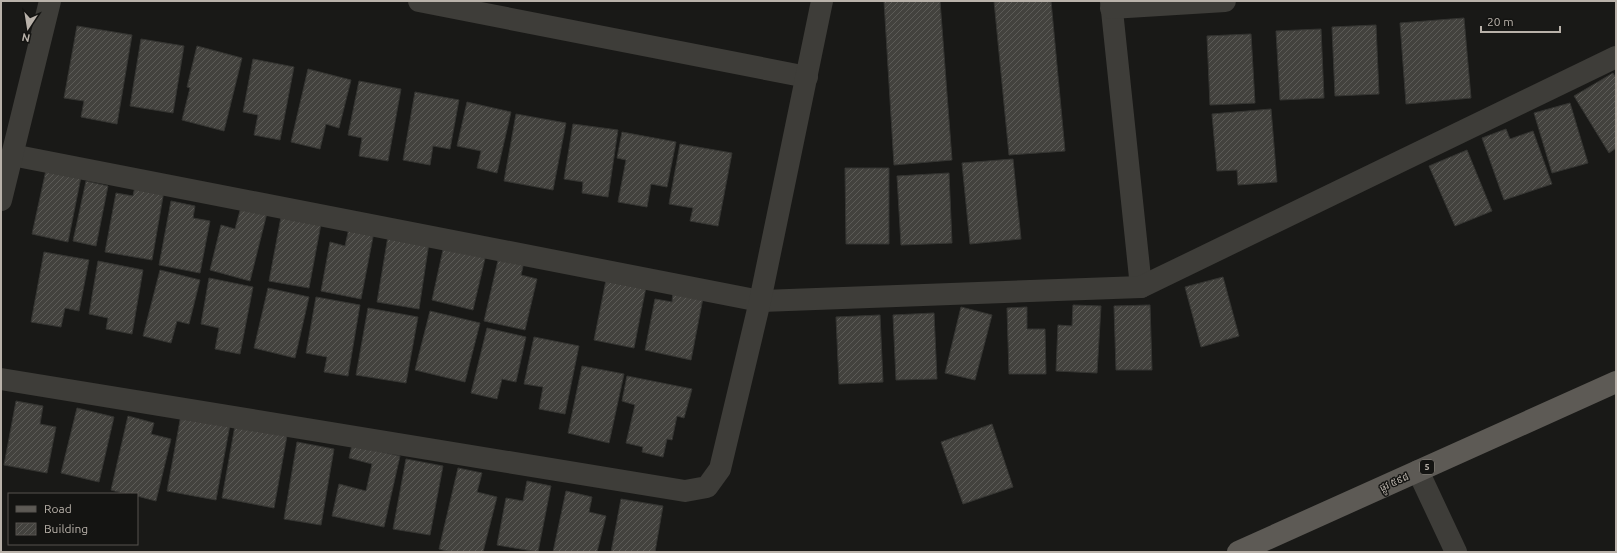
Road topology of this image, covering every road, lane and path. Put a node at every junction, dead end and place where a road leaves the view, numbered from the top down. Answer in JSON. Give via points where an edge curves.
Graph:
{"nodes":[{"id":1,"x":50,"y":1,"type":"edge"},
{"id":2,"x":418,"y":1,"type":"edge"},
{"id":3,"x":822,"y":1,"type":"edge"},
{"id":4,"x":1225,"y":1,"type":"edge"},
{"id":5,"x":1111,"y":5,"type":"edge"},
{"id":6,"x":1616,"y":57,"type":"edge"},
{"id":7,"x":806,"y":77,"type":"junction"},
{"id":8,"x":12,"y":155,"type":"junction"},
{"id":9,"x":1,"y":200,"type":"edge"},
{"id":10,"x":1141,"y":287,"type":"junction"},
{"id":11,"x":760,"y":301,"type":"junction"},
{"id":12,"x":1,"y":379,"type":"edge"},
{"id":13,"x":1616,"y":382,"type":"edge"},
{"id":14,"x":1418,"y":470,"type":"junction"},
{"id":15,"x":1238,"y":552,"type":"edge"},
{"id":16,"x":1456,"y":552,"type":"edge"}],
"edges":[{"from":1,"to":8,"type":"street"},
{"from":2,"to":7,"type":"street"},
{"from":3,"to":7,"type":"street"},
{"from":4,"to":5,"type":"street"},
{"from":5,"to":10,"type":"street"},
{"from":6,"to":10,"type":"street"},
{"from":7,"to":11,"type":"street"},
{"from":8,"to":9,"type":"street"},
{"from":8,"to":11,"type":"street"},
{"from":10,"to":11,"type":"street"},
{"from":11,"to":12,"type":"street","via":[[720,469],[707,487],[685,491]]},
{"from":13,"to":14,"type":"main road","name":"ផ្លូវ ៥៩៨","number":"5"},
{"from":14,"to":15,"type":"main road","name":"ផ្លូវ ៥៩៨","number":"5"},
{"from":14,"to":16,"type":"street"}]}
